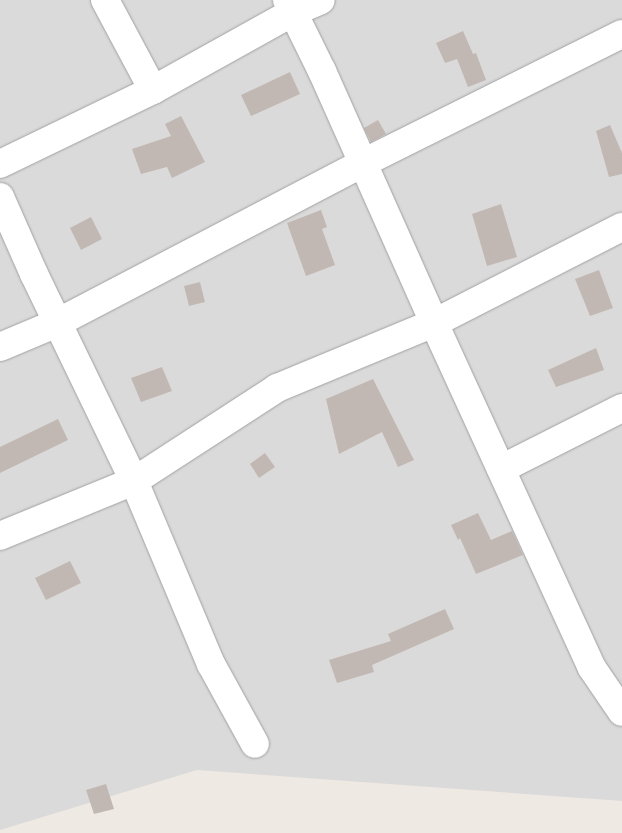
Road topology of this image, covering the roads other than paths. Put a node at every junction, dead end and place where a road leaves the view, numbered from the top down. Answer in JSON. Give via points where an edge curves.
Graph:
{"nodes":[{"id":1,"x":105,"y":0,"type":"edge"},
{"id":2,"x":321,"y":0,"type":"edge"},
{"id":3,"x":290,"y":6,"type":"edge"},
{"id":4,"x":622,"y":34,"type":"edge"},
{"id":5,"x":153,"y":90,"type":"junction"},
{"id":6,"x":363,"y":162,"type":"junction"},
{"id":7,"x":0,"y":164,"type":"edge"},
{"id":8,"x":0,"y":197,"type":"edge"},
{"id":9,"x":622,"y":228,"type":"edge"},
{"id":10,"x":57,"y":323,"type":"junction"},
{"id":11,"x":434,"y":323,"type":"junction"},
{"id":12,"x":0,"y":347,"type":"edge"},
{"id":13,"x":622,"y":408,"type":"edge"},
{"id":14,"x":501,"y":469,"type":"junction"},
{"id":15,"x":134,"y":481,"type":"junction"},
{"id":16,"x":0,"y":536,"type":"edge"},
{"id":17,"x":622,"y":712,"type":"edge"},
{"id":18,"x":255,"y":744,"type":"dead end"}],
"edges":[{"from":1,"to":5,"type":"street"},
{"from":2,"to":3,"type":"street"},
{"from":3,"to":5,"type":"street"},
{"from":3,"to":6,"type":"street"},
{"from":4,"to":6,"type":"street"},
{"from":5,"to":7,"type":"street"},
{"from":6,"to":10,"type":"street"},
{"from":6,"to":11,"type":"street"},
{"from":8,"to":10,"type":"street"},
{"from":9,"to":11,"type":"street"},
{"from":10,"to":12,"type":"street"},
{"from":10,"to":15,"type":"street"},
{"from":11,"to":14,"type":"street"},
{"from":11,"to":15,"type":"street","via":[[277,388]]},
{"from":13,"to":14,"type":"street"},
{"from":14,"to":17,"type":"street","via":[[592,668]]},
{"from":15,"to":16,"type":"street"},
{"from":15,"to":18,"type":"street","via":[[211,664]]}]}
